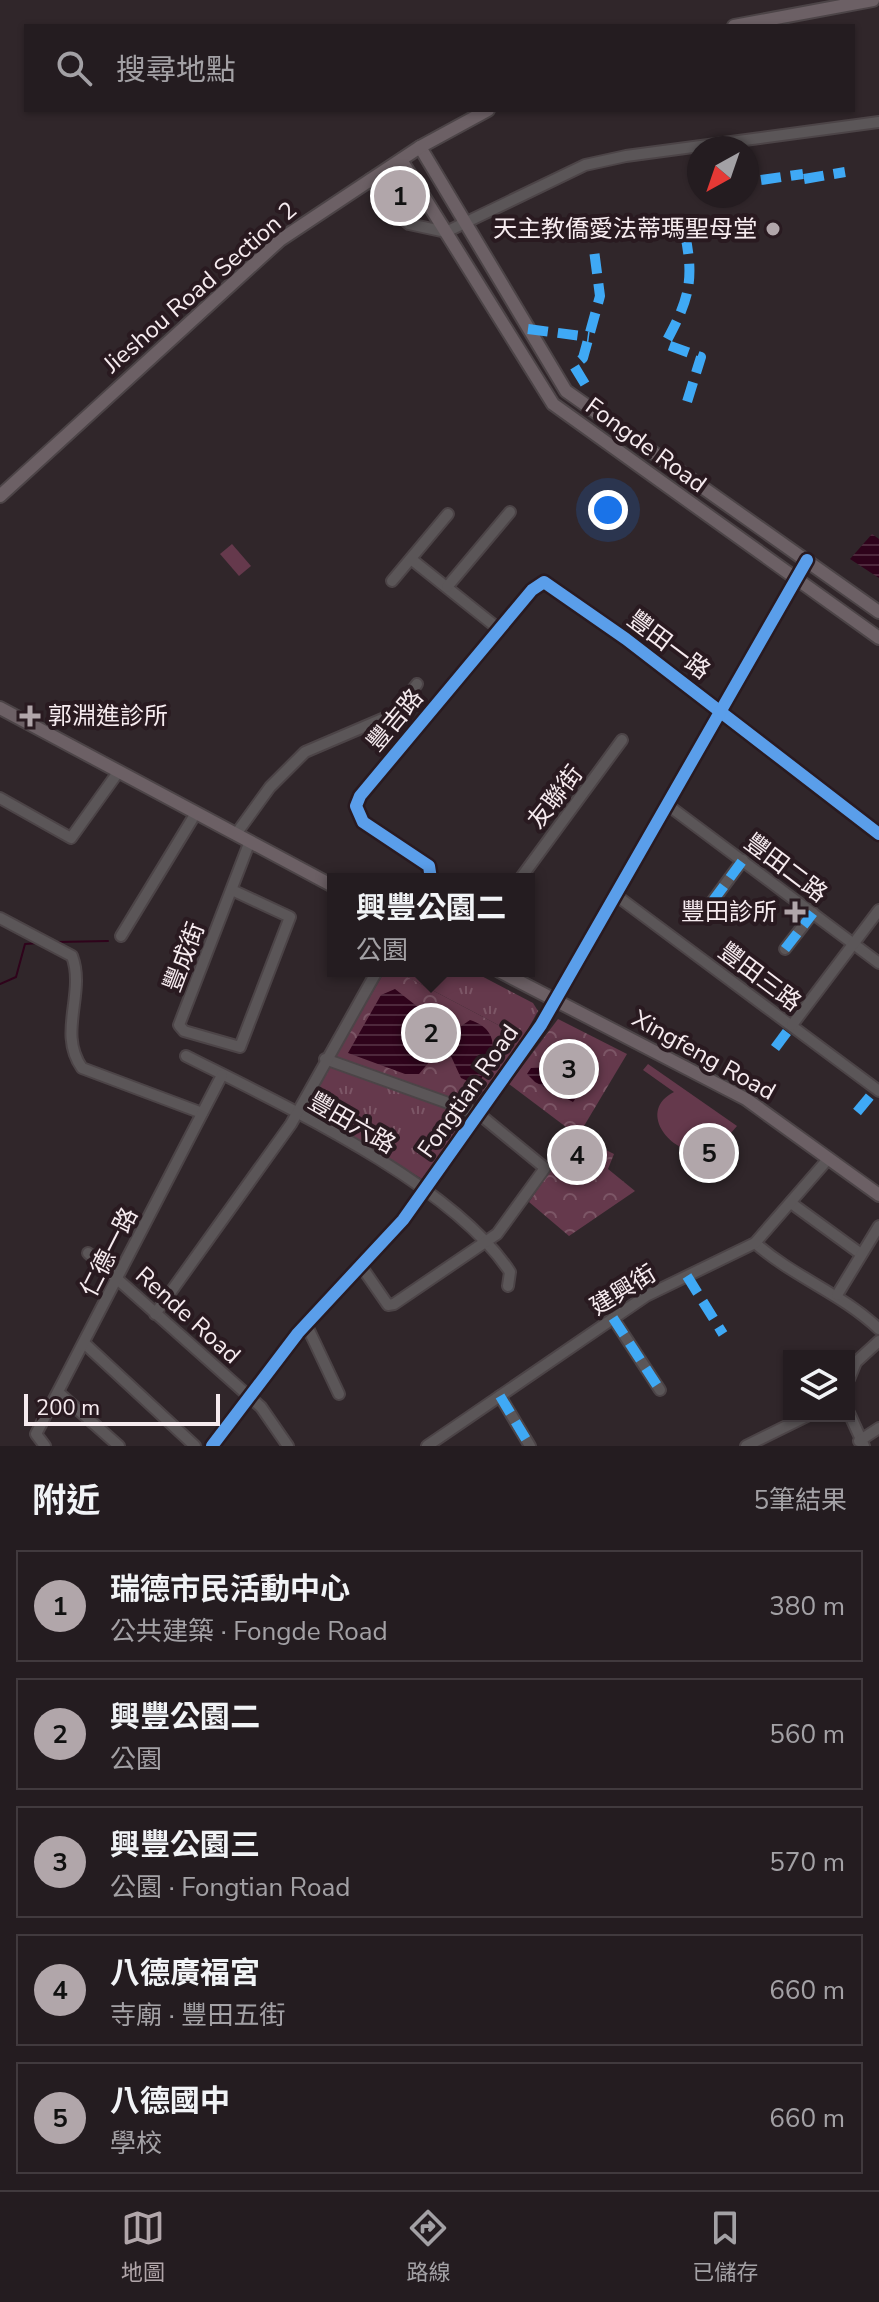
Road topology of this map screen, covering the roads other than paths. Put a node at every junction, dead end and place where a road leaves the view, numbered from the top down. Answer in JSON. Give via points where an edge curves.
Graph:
{"nodes":[{"id":1,"x":873,"y":0,"type":"edge"},
{"id":2,"x":879,"y":7,"type":"edge"},
{"id":3,"x":745,"y":24,"type":"edge"},
{"id":4,"x":785,"y":24,"type":"edge"},
{"id":5,"x":484,"y":112,"type":"edge"},
{"id":6,"x":879,"y":122,"type":"edge"},
{"id":7,"x":420,"y":147,"type":"junction"},
{"id":8,"x":401,"y":160,"type":"junction"},
{"id":9,"x":370,"y":179,"type":"junction"},
{"id":10,"x":464,"y":223,"type":"junction"},
{"id":11,"x":446,"y":232,"type":"junction"},
{"id":12,"x":0,"y":496,"type":"edge"},
{"id":13,"x":510,"y":512,"type":"dead end"},
{"id":14,"x":448,"y":514,"type":"dead end"},
{"id":15,"x":411,"y":559,"type":"junction"},
{"id":16,"x":807,"y":560,"type":"junction"},
{"id":17,"x":794,"y":578,"type":"junction"},
{"id":18,"x":392,"y":581,"type":"dead end"},
{"id":19,"x":544,"y":582,"type":"joint"},
{"id":20,"x":447,"y":587,"type":"junction"},
{"id":21,"x":879,"y":612,"type":"edge"},
{"id":22,"x":500,"y":630,"type":"junction"},
{"id":23,"x":879,"y":638,"type":"edge"},
{"id":24,"x":417,"y":684,"type":"dead end"},
{"id":25,"x":0,"y":708,"type":"edge"},
{"id":26,"x":719,"y":713,"type":"junction"},
{"id":27,"x":622,"y":740,"type":"dead end"},
{"id":28,"x":119,"y":771,"type":"junction"},
{"id":29,"x":0,"y":798,"type":"edge"},
{"id":30,"x":669,"y":806,"type":"junction"},
{"id":31,"x":196,"y":813,"type":"junction"},
{"id":32,"x":236,"y":834,"type":"junction"},
{"id":33,"x":879,"y":834,"type":"edge"},
{"id":34,"x":250,"y":841,"type":"junction"},
{"id":35,"x":743,"y":860,"type":"junction"},
{"id":36,"x":430,"y":873,"type":"edge"},
{"id":37,"x":524,"y":873,"type":"edge"},
{"id":38,"x":327,"y":883,"type":"edge"},
{"id":39,"x":232,"y":890,"type":"junction"},
{"id":40,"x":617,"y":896,"type":"junction"},
{"id":41,"x":712,"y":902,"type":"dead end"},
{"id":42,"x":879,"y":910,"type":"edge"},
{"id":43,"x":813,"y":913,"type":"junction"},
{"id":44,"x":0,"y":918,"type":"edge"},
{"id":45,"x":121,"y":936,"type":"dead end"},
{"id":46,"x":854,"y":944,"type":"junction"},
{"id":47,"x":785,"y":949,"type":"dead end"},
{"id":48,"x":879,"y":963,"type":"edge"},
{"id":49,"x":373,"y":977,"type":"edge"},
{"id":50,"x":511,"y":977,"type":"edge"},
{"id":51,"x":556,"y":1000,"type":"junction"},
{"id":52,"x":792,"y":1025,"type":"junction"},
{"id":53,"x":186,"y":1056,"type":"dead end"},
{"id":54,"x":325,"y":1059,"type":"junction"},
{"id":55,"x":222,"y":1075,"type":"junction"},
{"id":56,"x":879,"y":1091,"type":"edge"},
{"id":57,"x":202,"y":1113,"type":"junction"},
{"id":58,"x":297,"y":1114,"type":"junction"},
{"id":59,"x":479,"y":1114,"type":"junction"},
{"id":60,"x":829,"y":1158,"type":"junction"},
{"id":61,"x":425,"y":1189,"type":"junction"},
{"id":62,"x":879,"y":1195,"type":"edge"},
{"id":63,"x":791,"y":1203,"type":"junction"},
{"id":64,"x":879,"y":1226,"type":"edge"},
{"id":65,"x":487,"y":1242,"type":"junction"},
{"id":66,"x":755,"y":1243,"type":"junction"},
{"id":67,"x":88,"y":1253,"type":"dead end"},
{"id":68,"x":861,"y":1254,"type":"junction"},
{"id":69,"x":361,"y":1266,"type":"junction"},
{"id":70,"x":118,"y":1279,"type":"junction"},
{"id":71,"x":508,"y":1286,"type":"dead end"},
{"id":72,"x":837,"y":1295,"type":"junction"},
{"id":73,"x":155,"y":1314,"type":"junction"},
{"id":74,"x":613,"y":1318,"type":"junction"},
{"id":75,"x":306,"y":1324,"type":"junction"},
{"id":76,"x":879,"y":1329,"type":"edge"},
{"id":77,"x":879,"y":1341,"type":"edge"},
{"id":78,"x":84,"y":1343,"type":"junction"},
{"id":79,"x":855,"y":1364,"type":"edge"},
{"id":80,"x":660,"y":1390,"type":"dead end"},
{"id":81,"x":59,"y":1393,"type":"junction"},
{"id":82,"x":339,"y":1394,"type":"dead end"},
{"id":83,"x":500,"y":1396,"type":"junction"},
{"id":84,"x":249,"y":1397,"type":"junction"},
{"id":85,"x":795,"y":1422,"type":"edge"},
{"id":86,"x":853,"y":1422,"type":"edge"},
{"id":87,"x":879,"y":1428,"type":"edge"},
{"id":88,"x":861,"y":1443,"type":"edge"},
{"id":89,"x":45,"y":1446,"type":"edge"},
{"id":90,"x":119,"y":1446,"type":"edge"},
{"id":91,"x":195,"y":1446,"type":"edge"},
{"id":92,"x":212,"y":1446,"type":"edge"},
{"id":93,"x":288,"y":1446,"type":"edge"},
{"id":94,"x":427,"y":1446,"type":"edge"},
{"id":95,"x":530,"y":1446,"type":"edge"},
{"id":96,"x":746,"y":1446,"type":"edge"}],
"edges":[{"from":1,"to":3,"type":"main road"},
{"from":2,"to":4,"type":"main road"},
{"from":5,"to":7,"type":"main road","name":"Jieshou Road Section 2"},
{"from":6,"to":10,"type":"street","via":[[585,165]]},
{"from":7,"to":8,"type":"main road","name":"Jieshou Road Section 2"},
{"from":7,"to":10,"type":"main road","name":"Fongde Road"},
{"from":8,"to":9,"type":"main road","name":"Jieshou Road Section 2"},
{"from":8,"to":11,"type":"main road","name":"Fongde Road"},
{"from":9,"to":11,"type":"street","via":[[409,224]]},
{"from":9,"to":12,"type":"main road","name":"Jieshou Road Section 2","via":[[280,240]]},
{"from":10,"to":11,"type":"street"},
{"from":10,"to":16,"type":"main road","name":"Fongde Road","via":[[566,391]]},
{"from":11,"to":17,"type":"main road","name":"Fongde Road","via":[[553,404]]},
{"from":13,"to":20,"type":"street"},
{"from":14,"to":15,"type":"street"},
{"from":15,"to":18,"type":"street"},
{"from":15,"to":20,"type":"street"},
{"from":16,"to":17,"type":"street","name":"Fongtian Road"},
{"from":16,"to":21,"type":"main road","name":"Fongde Road"},
{"from":17,"to":23,"type":"main road","name":"Fongde Road"},
{"from":17,"to":26,"type":"street","name":"Fongtian Road"},
{"from":19,"to":22,"type":"street","name":"豐吉路"},
{"from":19,"to":26,"type":"street","name":"豐田一路"},
{"from":20,"to":22,"type":"street"},
{"from":22,"to":36,"type":"street","name":"豐吉路","via":[[356,806],[363,822],[429,866]]},
{"from":24,"to":32,"type":"street","via":[[394,714],[305,752],[270,787]]},
{"from":25,"to":28,"type":"main road"},
{"from":26,"to":30,"type":"street","name":"Fongtian Road"},
{"from":26,"to":33,"type":"street","name":"豐田一路"},
{"from":27,"to":37,"type":"street","name":"友聯街"},
{"from":28,"to":29,"type":"street","via":[[71,838]]},
{"from":28,"to":31,"type":"main road"},
{"from":30,"to":35,"type":"street","name":"豐田二路"},
{"from":30,"to":40,"type":"street","name":"Fongtian Road"},
{"from":31,"to":32,"type":"main road"},
{"from":31,"to":45,"type":"street"},
{"from":32,"to":34,"type":"main road"},
{"from":34,"to":38,"type":"main road"},
{"from":34,"to":39,"type":"street","name":"豐成街"},
{"from":35,"to":41,"type":"street"},
{"from":35,"to":43,"type":"street","name":"豐田二路"},
{"from":39,"to":39,"type":"street","name":"豐成街","via":[[179,1025],[240,1047],[290,917]]},
{"from":40,"to":51,"type":"street","name":"Fongtian Road"},
{"from":40,"to":52,"type":"street","name":"豐田三路"},
{"from":42,"to":46,"type":"street"},
{"from":43,"to":46,"type":"street","name":"豐田二路"},
{"from":43,"to":47,"type":"street"},
{"from":44,"to":57,"type":"street","via":[[72,956],[76,965],[71,1046],[82,1068]]},
{"from":46,"to":48,"type":"street","name":"豐田二路"},
{"from":46,"to":52,"type":"street"},
{"from":49,"to":54,"type":"street"},
{"from":50,"to":51,"type":"main road","name":"Xingfeng Road"},
{"from":51,"to":59,"type":"street","name":"Fongtian Road"},
{"from":51,"to":60,"type":"main road","name":"Xingfeng Road","via":[[746,1099]]},
{"from":52,"to":56,"type":"street","name":"豐田三路"},
{"from":53,"to":55,"type":"street","name":"豐田六路"},
{"from":54,"to":58,"type":"street"},
{"from":54,"to":59,"type":"street"},
{"from":55,"to":57,"type":"street","name":"仁德一路"},
{"from":55,"to":58,"type":"street","name":"豐田六路"},
{"from":57,"to":70,"type":"street","name":"仁德一路"},
{"from":58,"to":61,"type":"street","name":"豐田六路"},
{"from":58,"to":73,"type":"street"},
{"from":59,"to":61,"type":"street","name":"Fongtian Road"},
{"from":59,"to":65,"type":"street","via":[[545,1168]]},
{"from":60,"to":62,"type":"main road","name":"Xingfeng Road"},
{"from":60,"to":63,"type":"street","name":"建興街"},
{"from":61,"to":65,"type":"street","name":"豐田六路"},
{"from":61,"to":69,"type":"street","name":"Fongtian Road"},
{"from":63,"to":66,"type":"street","name":"建興街"},
{"from":63,"to":68,"type":"street"},
{"from":64,"to":68,"type":"street"},
{"from":65,"to":69,"type":"street","via":[[391,1305]]},
{"from":65,"to":71,"type":"street","name":"豐田六路","via":[[510,1272]]},
{"from":66,"to":72,"type":"street","via":[[792,1274]]},
{"from":66,"to":74,"type":"street","name":"建興街","via":[[646,1296]]},
{"from":67,"to":70,"type":"street","name":"Rende Road"},
{"from":68,"to":72,"type":"street"},
{"from":69,"to":75,"type":"street","name":"Fongtian Road"},
{"from":70,"to":73,"type":"street","name":"Rende Road"},
{"from":70,"to":78,"type":"street","name":"仁德一路"},
{"from":72,"to":76,"type":"street"},
{"from":73,"to":84,"type":"street","name":"Rende Road"},
{"from":74,"to":80,"type":"street"},
{"from":74,"to":83,"type":"street","name":"建興街"},
{"from":75,"to":82,"type":"street"},
{"from":75,"to":84,"type":"street","name":"Fongtian Road"},
{"from":77,"to":79,"type":"street"},
{"from":78,"to":81,"type":"street","name":"仁德一路"},
{"from":78,"to":91,"type":"street"},
{"from":81,"to":89,"type":"street","name":"仁德一路","via":[[36,1434]]},
{"from":81,"to":90,"type":"street"},
{"from":83,"to":94,"type":"street","name":"建興街"},
{"from":83,"to":95,"type":"street"},
{"from":84,"to":92,"type":"street","name":"Fongtian Road"},
{"from":84,"to":93,"type":"street","name":"Rende Road"},
{"from":85,"to":96,"type":"street"},
{"from":86,"to":88,"type":"street"},
{"from":87,"to":88,"type":"street"}]}
